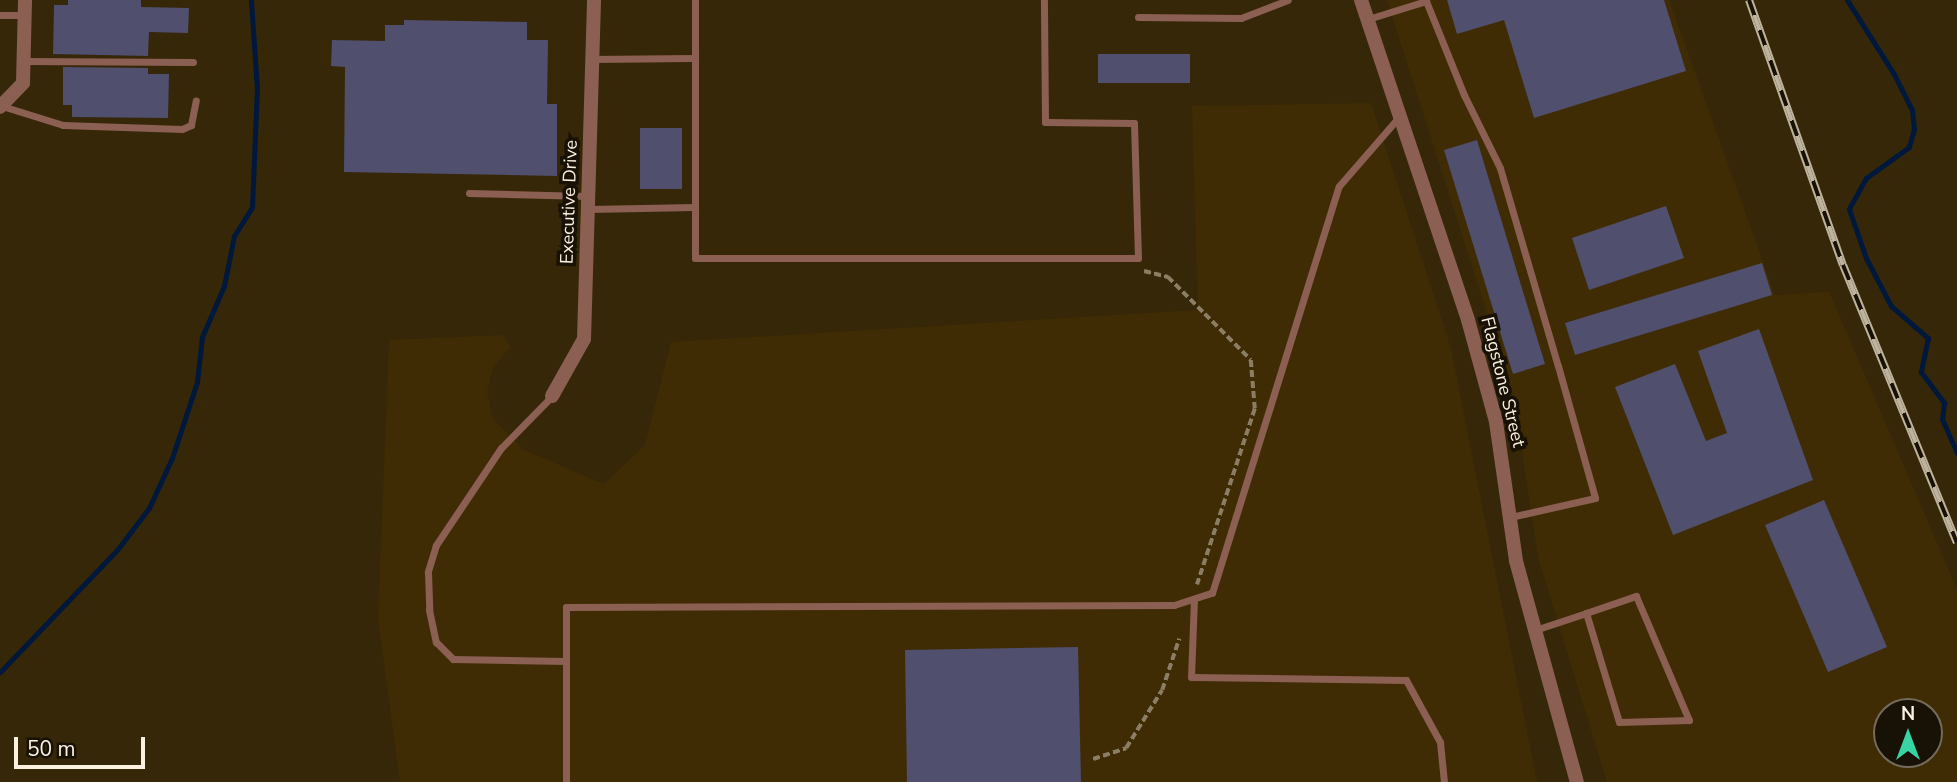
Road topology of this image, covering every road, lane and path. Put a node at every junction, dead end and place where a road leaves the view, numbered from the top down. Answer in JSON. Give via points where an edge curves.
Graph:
{"nodes":[{"id":1,"x":594,"y":0,"type":"edge"},
{"id":2,"x":695,"y":0,"type":"edge"},
{"id":3,"x":1044,"y":0,"type":"edge"},
{"id":4,"x":1288,"y":0,"type":"edge"},
{"id":5,"x":1360,"y":0,"type":"edge"},
{"id":6,"x":25,"y":7,"type":"edge"},
{"id":7,"x":0,"y":15,"type":"edge"},
{"id":8,"x":1138,"y":17,"type":"dead end"},
{"id":9,"x":1367,"y":19,"type":"junction"},
{"id":10,"x":693,"y":58,"type":"junction"},
{"id":11,"x":592,"y":59,"type":"junction"},
{"id":12,"x":23,"y":61,"type":"junction"},
{"id":13,"x":193,"y":62,"type":"dead end"},
{"id":14,"x":196,"y":100,"type":"dead end"},
{"id":15,"x":4,"y":104,"type":"edge"},
{"id":16,"x":1400,"y":117,"type":"junction"},
{"id":17,"x":469,"y":193,"type":"dead end"},
{"id":18,"x":588,"y":202,"type":"junction"},
{"id":19,"x":695,"y":207,"type":"junction"},
{"id":20,"x":1144,"y":271,"type":"dead end"},
{"id":21,"x":552,"y":397,"type":"joint"},
{"id":22,"x":1511,"y":517,"type":"junction"},
{"id":23,"x":1196,"y":588,"type":"dead end"},
{"id":24,"x":1194,"y":599,"type":"junction"},
{"id":25,"x":1586,"y":613,"type":"junction"},
{"id":26,"x":1183,"y":626,"type":"dead end"},
{"id":27,"x":1535,"y":631,"type":"junction"},
{"id":28,"x":566,"y":661,"type":"junction"},
{"id":29,"x":1093,"y":759,"type":"dead end"},
{"id":30,"x":566,"y":782,"type":"edge"},
{"id":31,"x":1444,"y":782,"type":"edge"},
{"id":32,"x":1577,"y":782,"type":"edge"}],
"edges":[{"from":1,"to":11,"type":"street","name":"Executive Drive"},
{"from":2,"to":10,"type":"lane"},
{"from":3,"to":19,"type":"lane","via":[[1045,122],[1134,123],[1138,258],[695,258]]},
{"from":4,"to":8,"type":"lane","via":[[1241,18]]},
{"from":5,"to":9,"type":"street","name":"Flagstone Street"},
{"from":6,"to":7,"type":"lane"},
{"from":6,"to":12,"type":"street"},
{"from":9,"to":16,"type":"street","name":"Flagstone Street"},
{"from":9,"to":22,"type":"lane","via":[[1426,1],[1500,168],[1558,366],[1595,498]]},
{"from":10,"to":11,"type":"lane"},
{"from":10,"to":19,"type":"lane"},
{"from":11,"to":18,"type":"street","name":"Executive Drive"},
{"from":12,"to":13,"type":"lane"},
{"from":12,"to":15,"type":"street","via":[[23,83]]},
{"from":14,"to":15,"type":"lane","via":[[191,125],[182,129],[64,125]]},
{"from":16,"to":22,"type":"street","name":"Flagstone Street","via":[[1468,320],[1496,422]]},
{"from":16,"to":24,"type":"lane","via":[[1339,186],[1212,593]]},
{"from":17,"to":18,"type":"lane"},
{"from":18,"to":19,"type":"lane"},
{"from":18,"to":21,"type":"street","name":"Executive Drive","via":[[584,339]]},
{"from":20,"to":23,"type":"path","via":[[1168,277],[1251,360],[1255,409]]},
{"from":21,"to":28,"type":"lane","via":[[501,448],[436,545],[428,572],[429,610],[436,642],[453,659]]},
{"from":22,"to":27,"type":"street","name":"Flagstone Street","via":[[1516,561]]},
{"from":24,"to":28,"type":"lane","via":[[1174,606],[566,607]]},
{"from":24,"to":31,"type":"lane","via":[[1191,677],[1406,680],[1440,742]]},
{"from":25,"to":25,"type":"lane","via":[[1636,596],[1689,720],[1619,722]]},
{"from":25,"to":27,"type":"lane"},
{"from":26,"to":29,"type":"path","via":[[1162,690],[1126,748]]},
{"from":27,"to":32,"type":"street","name":"Flagstone Street"},
{"from":28,"to":30,"type":"lane"}]}
